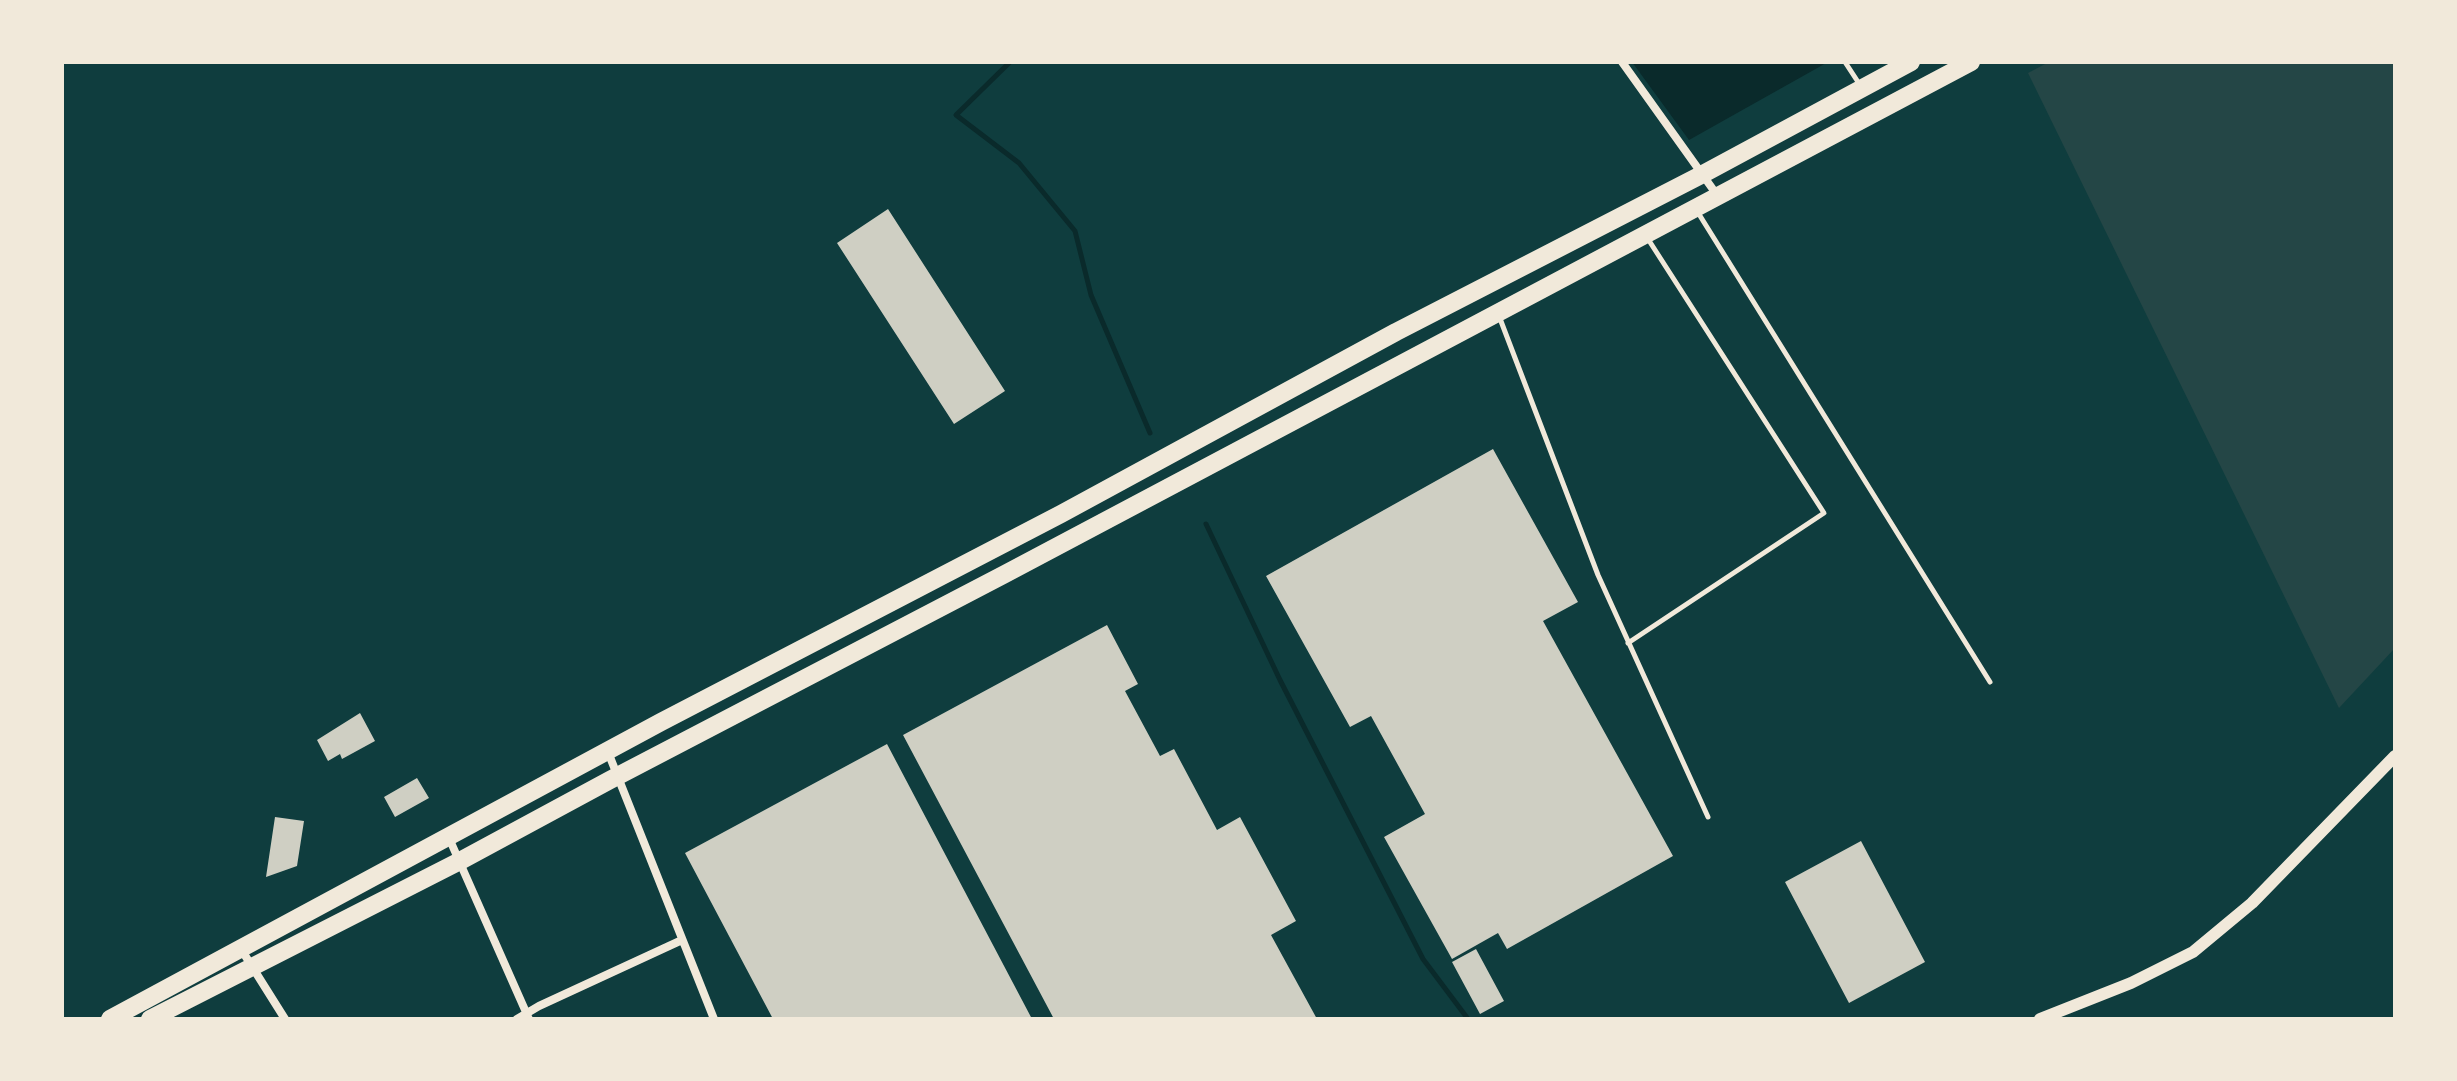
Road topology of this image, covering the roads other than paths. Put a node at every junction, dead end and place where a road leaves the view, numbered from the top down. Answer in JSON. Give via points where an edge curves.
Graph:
{"nodes":[{"id":1,"x":1622,"y":62,"type":"edge"},
{"id":2,"x":1845,"y":62,"type":"edge"},
{"id":3,"x":1911,"y":62,"type":"edge"},
{"id":4,"x":1971,"y":62,"type":"edge"},
{"id":5,"x":1862,"y":89,"type":"junction"},
{"id":6,"x":1703,"y":174,"type":"junction"},
{"id":7,"x":1719,"y":197,"type":"junction"},
{"id":8,"x":1695,"y":209,"type":"junction"},
{"id":9,"x":1645,"y":235,"type":"junction"},
{"id":10,"x":1497,"y":312,"type":"junction"},
{"id":11,"x":1061,"y":514,"type":"junction"},
{"id":12,"x":1071,"y":538,"type":"junction"},
{"id":13,"x":1628,"y":643,"type":"junction"},
{"id":14,"x":1990,"y":682,"type":"dead end"},
{"id":15,"x":604,"y":753,"type":"junction"},
{"id":16,"x":2395,"y":756,"type":"edge"},
{"id":17,"x":614,"y":778,"type":"junction"},
{"id":18,"x":1708,"y":817,"type":"dead end"},
{"id":19,"x":449,"y":837,"type":"junction"},
{"id":20,"x":460,"y":861,"type":"junction"},
{"id":21,"x":682,"y":940,"type":"junction"},
{"id":22,"x":241,"y":949,"type":"junction"},
{"id":23,"x":253,"y":967,"type":"junction"},
{"id":24,"x":528,"y":1016,"type":"edge"},
{"id":25,"x":110,"y":1019,"type":"edge"},
{"id":26,"x":150,"y":1019,"type":"edge"},
{"id":27,"x":285,"y":1019,"type":"edge"},
{"id":28,"x":517,"y":1019,"type":"edge"},
{"id":29,"x":714,"y":1019,"type":"edge"},
{"id":30,"x":2040,"y":1019,"type":"edge"}],
"edges":[{"from":1,"to":6,"type":"street"},
{"from":2,"to":5,"type":"lane"},
{"from":3,"to":5,"type":"highway"},
{"from":4,"to":7,"type":"highway"},
{"from":5,"to":6,"type":"highway"},
{"from":6,"to":7,"type":"street"},
{"from":6,"to":11,"type":"highway","via":[[1396,332]]},
{"from":7,"to":8,"type":"highway"},
{"from":8,"to":9,"type":"highway"},
{"from":8,"to":14,"type":"lane"},
{"from":9,"to":10,"type":"highway"},
{"from":9,"to":13,"type":"lane","via":[[1824,513]]},
{"from":10,"to":12,"type":"highway"},
{"from":10,"to":13,"type":"lane"},
{"from":11,"to":12,"type":"highway"},
{"from":11,"to":15,"type":"highway"},
{"from":12,"to":17,"type":"highway"},
{"from":13,"to":18,"type":"lane"},
{"from":15,"to":17,"type":"street"},
{"from":15,"to":19,"type":"highway"},
{"from":16,"to":30,"type":"street","via":[[2252,903],[2193,952]]},
{"from":17,"to":20,"type":"highway"},
{"from":17,"to":21,"type":"street"},
{"from":19,"to":20,"type":"street"},
{"from":19,"to":22,"type":"highway"},
{"from":20,"to":23,"type":"highway"},
{"from":20,"to":24,"type":"street"},
{"from":21,"to":24,"type":"street"},
{"from":21,"to":29,"type":"street"},
{"from":22,"to":23,"type":"street"},
{"from":22,"to":25,"type":"highway"},
{"from":23,"to":26,"type":"highway"},
{"from":23,"to":27,"type":"street"},
{"from":24,"to":28,"type":"street"}]}
